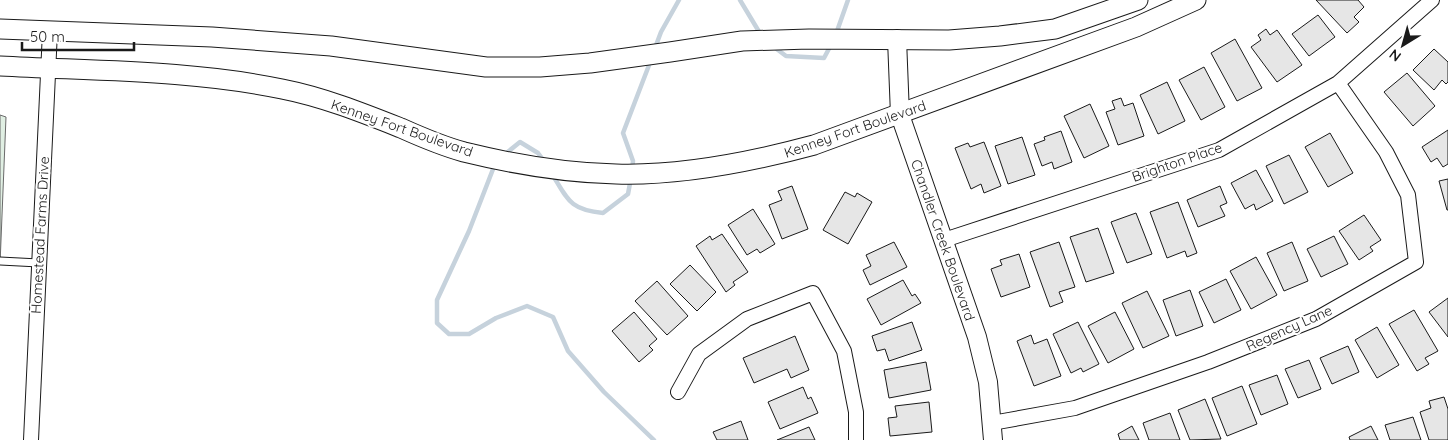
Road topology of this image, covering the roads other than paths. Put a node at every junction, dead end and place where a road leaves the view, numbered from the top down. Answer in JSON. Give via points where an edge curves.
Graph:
{"nodes":[{"id":1,"x":1138,"y":0,"type":"edge"},
{"id":2,"x":1196,"y":0,"type":"edge"},
{"id":3,"x":1432,"y":0,"type":"edge"},
{"id":4,"x":0,"y":29,"type":"edge"},
{"id":5,"x":50,"y":31,"type":"junction"},
{"id":6,"x":889,"y":39,"type":"junction"},
{"id":7,"x":0,"y":66,"type":"edge"},
{"id":8,"x":48,"y":68,"type":"junction"},
{"id":9,"x":1338,"y":83,"type":"junction"},
{"id":10,"x":900,"y":115,"type":"junction"},
{"id":11,"x":944,"y":240,"type":"junction"},
{"id":12,"x":0,"y":261,"type":"edge"},
{"id":13,"x":39,"y":263,"type":"junction"},
{"id":14,"x":678,"y":392,"type":"dead end"},
{"id":15,"x":993,"y":431,"type":"edge"},
{"id":16,"x":31,"y":440,"type":"edge"},
{"id":17,"x":856,"y":440,"type":"edge"}],
"edges":[{"from":1,"to":6,"type":"main road","via":[[1055,29],[949,40]]},
{"from":2,"to":10,"type":"main road","name":"Kenney Fort Boulevard","via":[[1136,28]]},
{"from":3,"to":9,"type":"street","name":"Brighton Place"},
{"from":4,"to":5,"type":"main road"},
{"from":5,"to":6,"type":"main road","via":[[212,37],[331,46],[486,67],[590,63],[742,41]]},
{"from":5,"to":8,"type":"street","name":"Homestead Farms Drive"},
{"from":6,"to":10,"type":"street","name":"Chandler Creek Boulevard"},
{"from":7,"to":8,"type":"main road","name":"Kenney Fort Boulevard"},
{"from":8,"to":10,"type":"main road","name":"Kenney Fort Boulevard","via":[[207,77],[284,89],[322,99],[462,151],[520,164],[617,174],[676,171],[764,158],[814,145]]},
{"from":8,"to":13,"type":"street","name":"Homestead Farms Drive"},
{"from":9,"to":11,"type":"street","name":"Brighton Place","via":[[1219,150]]},
{"from":9,"to":15,"type":"street","name":"Regency Lane","via":[[1386,152],[1408,195],[1416,262],[1316,318],[1208,362],[1075,408]]},
{"from":10,"to":11,"type":"street","name":"Chandler Creek Boulevard"},
{"from":11,"to":15,"type":"street","name":"Chandler Creek Boulevard","via":[[977,337],[988,382]]},
{"from":12,"to":13,"type":"lane"},
{"from":13,"to":16,"type":"street","name":"Homestead Farms Drive"},
{"from":14,"to":17,"type":"street","via":[[699,354],[747,320],[813,293],[844,351],[856,412]]}]}
